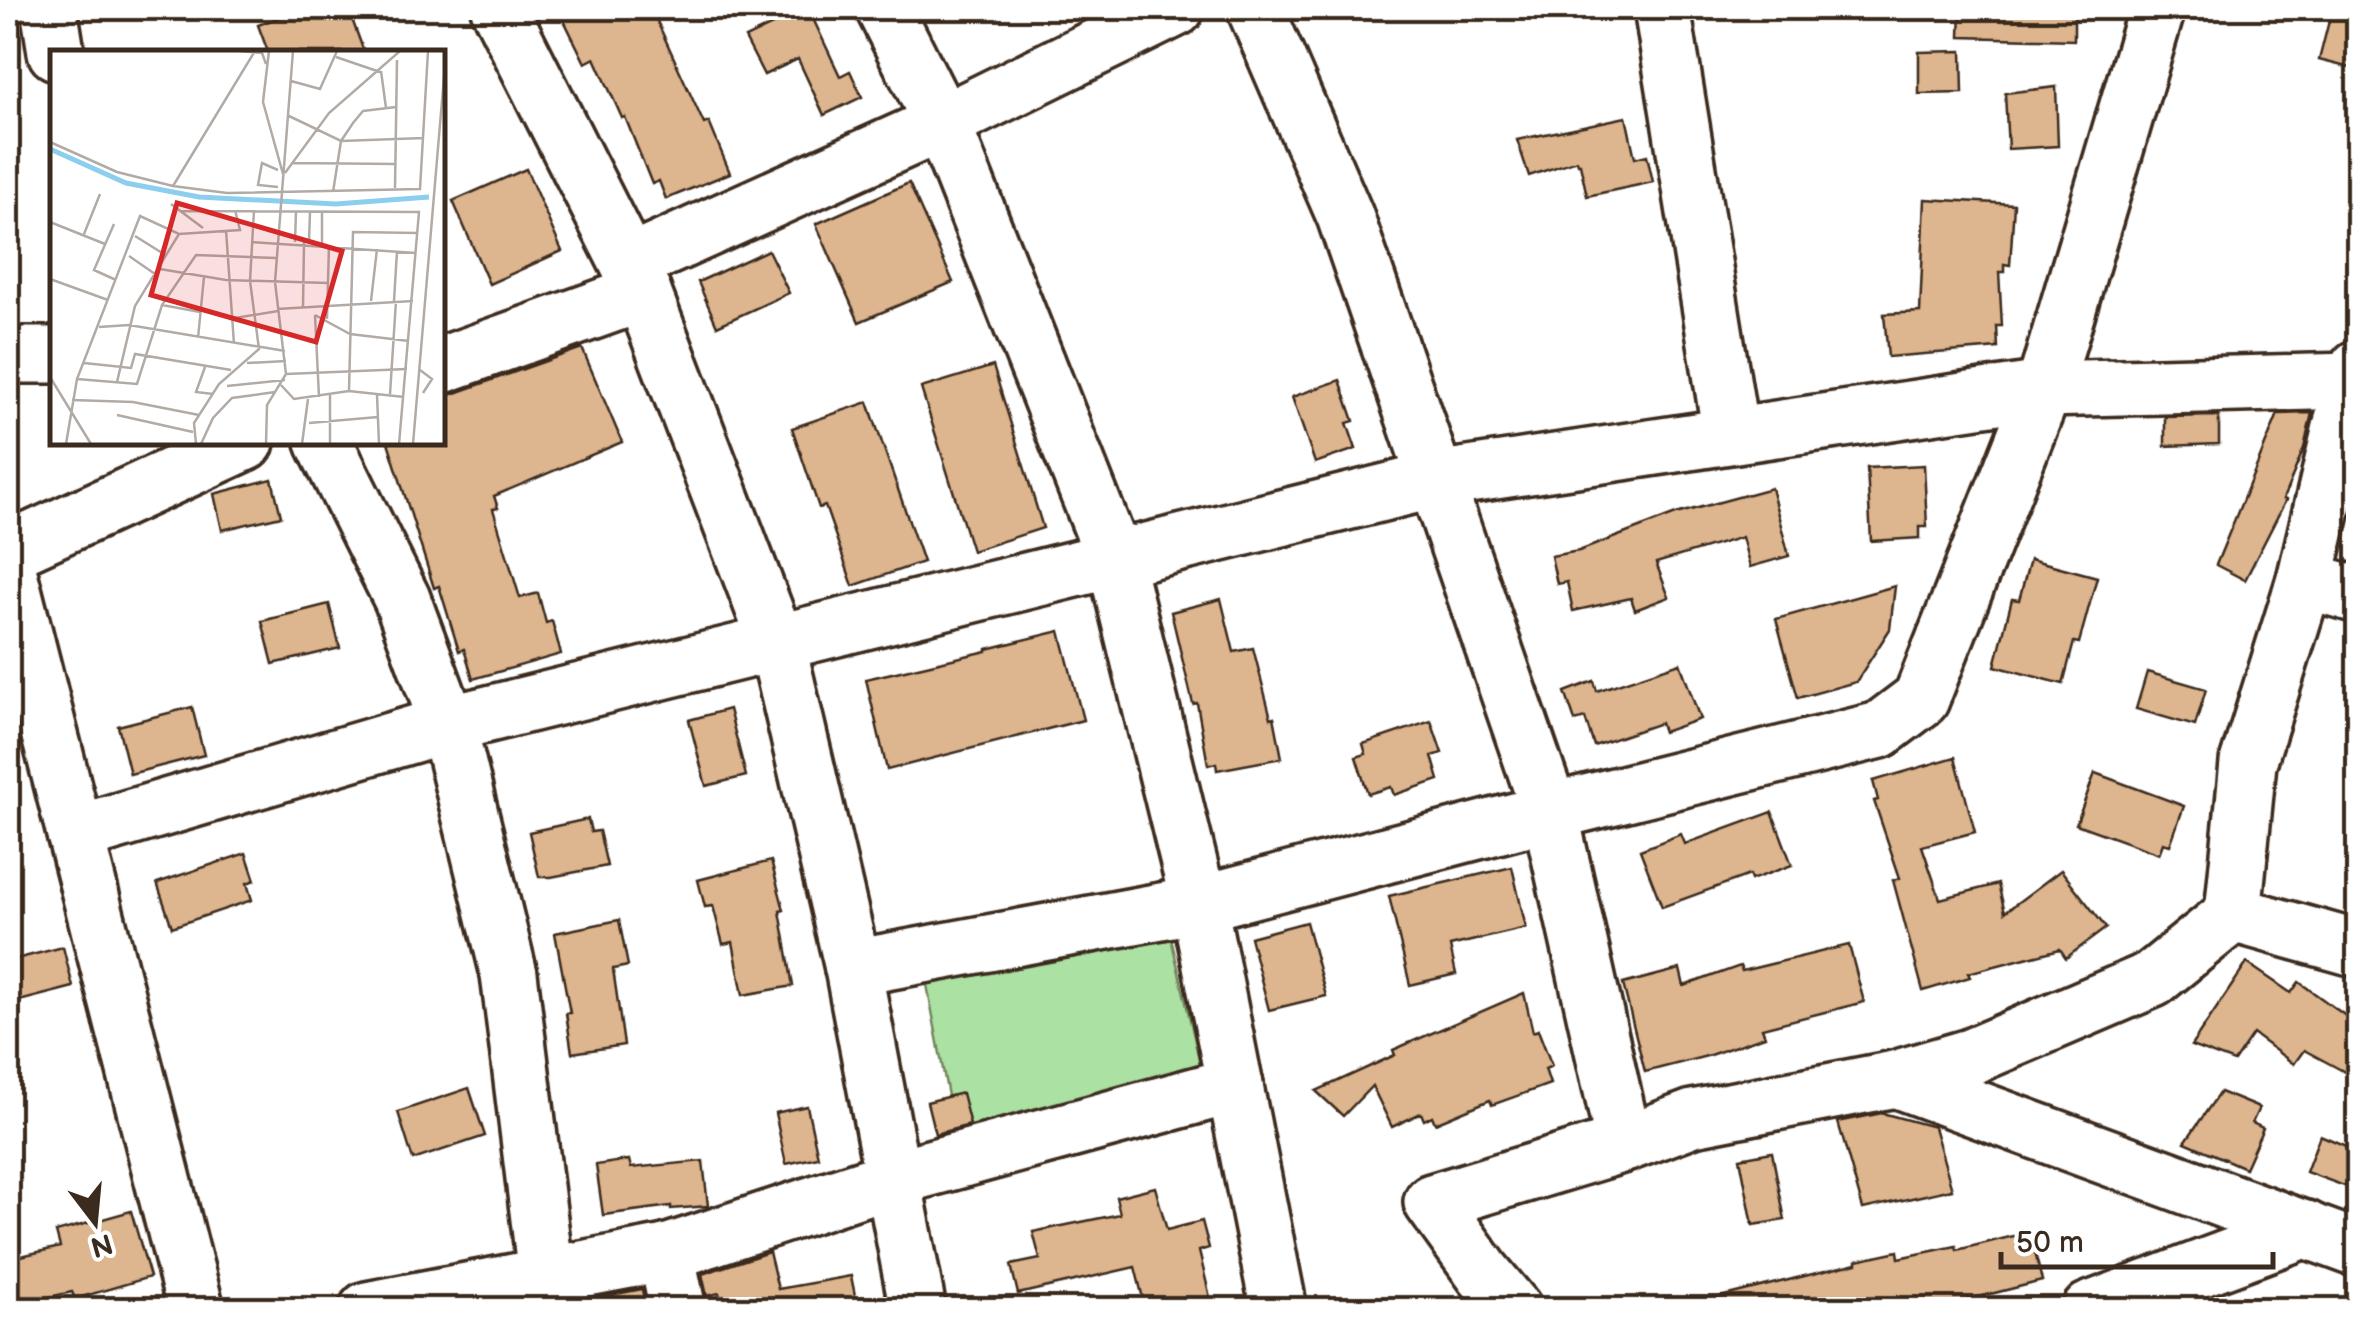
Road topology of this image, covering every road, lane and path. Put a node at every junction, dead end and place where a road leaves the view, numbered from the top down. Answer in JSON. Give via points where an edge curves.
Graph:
{"nodes":[{"id":1,"x":49,"y":8,"type":"edge"},
{"id":2,"x":499,"y":8,"type":"edge"},
{"id":3,"x":884,"y":8,"type":"edge"},
{"id":4,"x":1176,"y":8,"type":"edge"},
{"id":5,"x":1255,"y":8,"type":"edge"},
{"id":6,"x":1662,"y":8,"type":"edge"},
{"id":7,"x":2157,"y":8,"type":"edge"},
{"id":8,"x":56,"y":50,"type":"edge"},
{"id":9,"x":942,"y":123,"type":"junction"},
{"id":10,"x":636,"y":279,"type":"junction"},
{"id":11,"x":50,"y":355,"type":"edge"},
{"id":12,"x":8,"y":356,"type":"edge"},
{"id":13,"x":445,"y":364,"type":"edge"},
{"id":14,"x":2355,"y":374,"type":"edge"},
{"id":15,"x":2044,"y":389,"type":"junction"},
{"id":16,"x":1731,"y":435,"type":"junction"},
{"id":17,"x":232,"y":445,"type":"edge"},
{"id":18,"x":325,"y":445,"type":"edge"},
{"id":19,"x":171,"y":458,"type":"edge"},
{"id":20,"x":1435,"y":480,"type":"junction"},
{"id":21,"x":8,"y":551,"type":"edge"},
{"id":22,"x":1115,"y":560,"type":"junction"},
{"id":23,"x":8,"y":570,"type":"edge"},
{"id":24,"x":2305,"y":580,"type":"junction"},
{"id":25,"x":2358,"y":595,"type":"edge"},
{"id":26,"x":777,"y":642,"type":"junction"},
{"id":27,"x":448,"y":724,"type":"junction"},
{"id":28,"x":1550,"y":812,"type":"junction"},
{"id":29,"x":75,"y":834,"type":"junction"},
{"id":30,"x":1198,"y":904,"type":"junction"},
{"id":31,"x":2232,"y":914,"type":"junction"},
{"id":32,"x":2358,"y":949,"type":"edge"},
{"id":33,"x":854,"y":968,"type":"junction"},
{"id":34,"x":1895,"y":1078,"type":"junction"},
{"id":35,"x":1235,"y":1085,"type":"junction"},
{"id":36,"x":1624,"y":1144,"type":"junction"},
{"id":37,"x":892,"y":1178,"type":"junction"},
{"id":38,"x":2306,"y":1229,"type":"junction"},
{"id":39,"x":2358,"y":1249,"type":"edge"},
{"id":40,"x":666,"y":1253,"type":"junction"},
{"id":41,"x":546,"y":1276,"type":"junction"},
{"id":42,"x":480,"y":1299,"type":"edge"},
{"id":43,"x":196,"y":1310,"type":"edge"},
{"id":44,"x":367,"y":1310,"type":"edge"},
{"id":45,"x":678,"y":1310,"type":"edge"},
{"id":46,"x":918,"y":1310,"type":"edge"},
{"id":47,"x":1280,"y":1310,"type":"edge"},
{"id":48,"x":1514,"y":1310,"type":"edge"},
{"id":49,"x":2090,"y":1310,"type":"edge"}],
"edges":[{"from":1,"to":8,"type":"street"},
{"from":2,"to":10,"type":"street"},
{"from":3,"to":9,"type":"street"},
{"from":4,"to":9,"type":"street"},
{"from":5,"to":20,"type":"street","via":[[1345,216]]},
{"from":6,"to":16,"type":"street"},
{"from":7,"to":15,"type":"street"},
{"from":9,"to":10,"type":"street"},
{"from":9,"to":22,"type":"street"},
{"from":10,"to":13,"type":"street"},
{"from":10,"to":26,"type":"street"},
{"from":11,"to":12,"type":"street"},
{"from":14,"to":15,"type":"street"},
{"from":14,"to":24,"type":"street"},
{"from":15,"to":16,"type":"street"},
{"from":15,"to":28,"type":"street","via":[[1921,699],[1880,730]]},
{"from":16,"to":20,"type":"street"},
{"from":17,"to":19,"type":"street"},
{"from":18,"to":27,"type":"street","via":[[402,599]]},
{"from":19,"to":21,"type":"street"},
{"from":20,"to":22,"type":"street"},
{"from":20,"to":28,"type":"street"},
{"from":22,"to":26,"type":"street"},
{"from":22,"to":30,"type":"street"},
{"from":23,"to":29,"type":"street"},
{"from":24,"to":25,"type":"street"},
{"from":24,"to":31,"type":"street","via":[[2248,763]]},
{"from":26,"to":27,"type":"street"},
{"from":26,"to":33,"type":"street"},
{"from":27,"to":29,"type":"street"},
{"from":27,"to":41,"type":"street","via":[[509,974]]},
{"from":28,"to":30,"type":"street"},
{"from":28,"to":36,"type":"street"},
{"from":29,"to":43,"type":"street"},
{"from":30,"to":33,"type":"street"},
{"from":30,"to":35,"type":"street"},
{"from":31,"to":32,"type":"street"},
{"from":31,"to":34,"type":"street","via":[[2154,979],[1970,1057]]},
{"from":33,"to":37,"type":"street"},
{"from":34,"to":36,"type":"street","via":[[1693,1118]]},
{"from":34,"to":38,"type":"street"},
{"from":35,"to":37,"type":"street"},
{"from":35,"to":47,"type":"street"},
{"from":36,"to":48,"type":"street","via":[[1432,1202]]},
{"from":37,"to":40,"type":"street"},
{"from":37,"to":46,"type":"street"},
{"from":38,"to":39,"type":"street"},
{"from":38,"to":49,"type":"street"},
{"from":40,"to":41,"type":"street"},
{"from":40,"to":45,"type":"street"},
{"from":41,"to":42,"type":"street"},
{"from":42,"to":44,"type":"street"}]}
